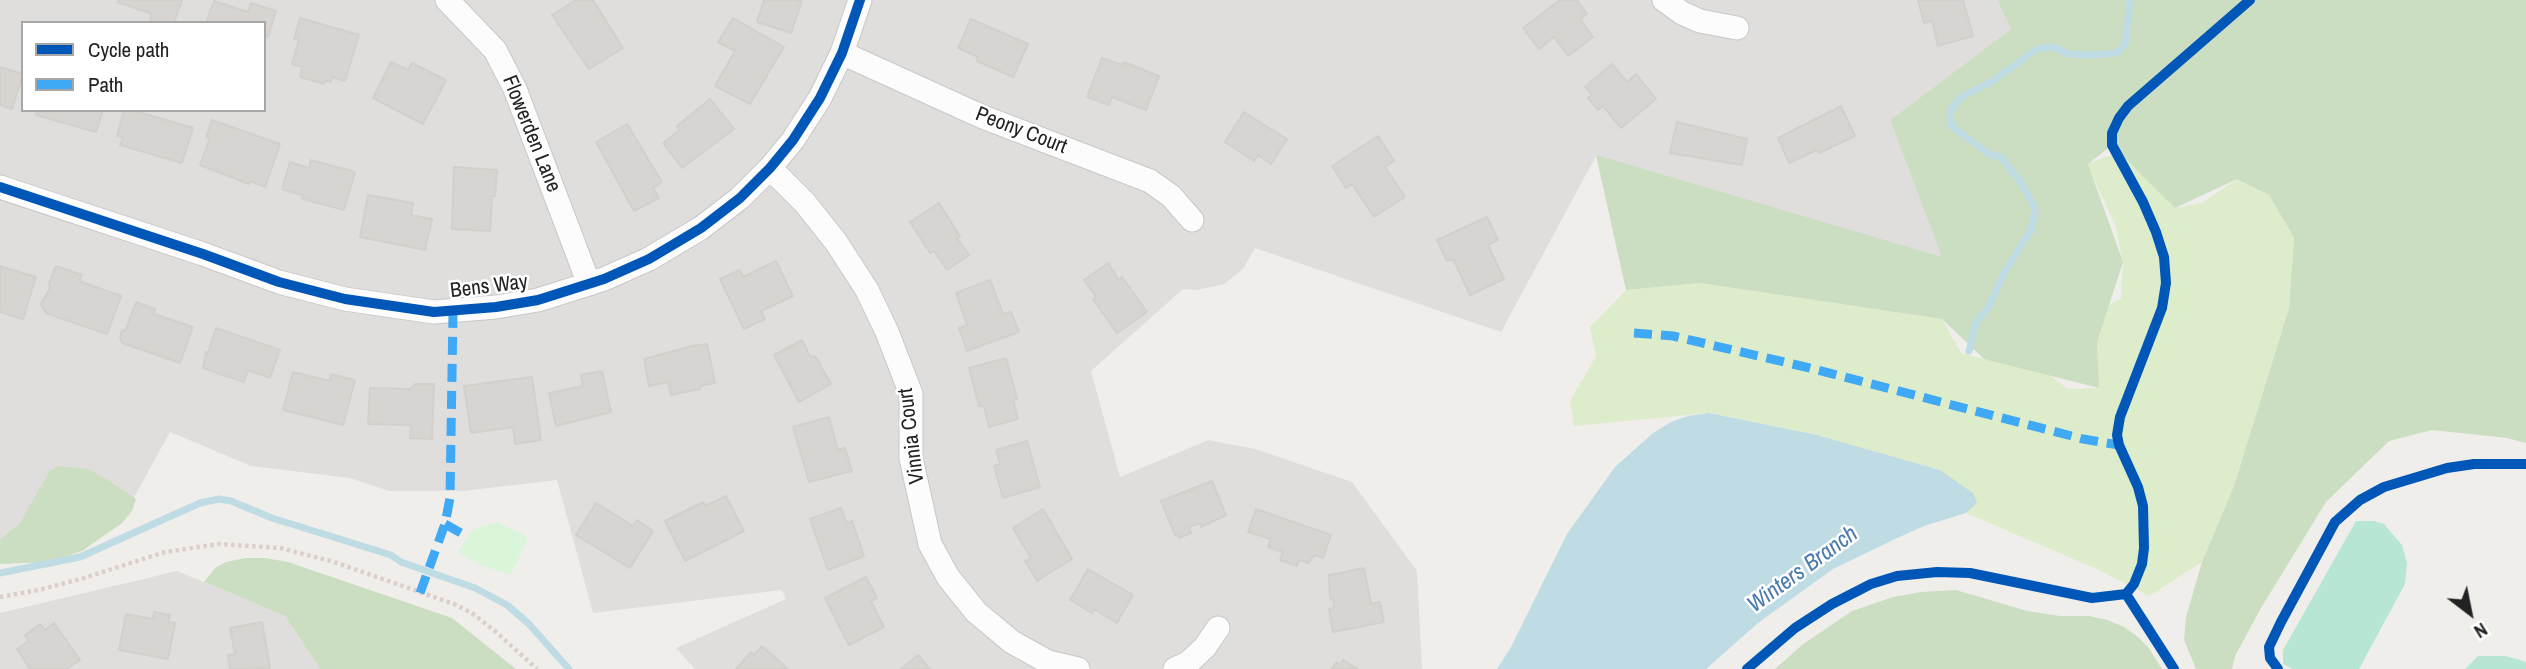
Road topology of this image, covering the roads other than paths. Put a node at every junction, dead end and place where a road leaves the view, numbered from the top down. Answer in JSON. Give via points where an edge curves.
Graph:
{"nodes":[{"id":1,"x":447,"y":0,"type":"edge"},
{"id":2,"x":860,"y":0,"type":"edge"},
{"id":3,"x":1664,"y":0,"type":"edge"},
{"id":4,"x":1737,"y":28,"type":"dead end"},
{"id":5,"x":842,"y":53,"type":"junction"},
{"id":6,"x":770,"y":168,"type":"junction"},
{"id":7,"x":0,"y":187,"type":"edge"},
{"id":8,"x":1192,"y":220,"type":"dead end"},
{"id":9,"x":589,"y":284,"type":"junction"},
{"id":10,"x":1218,"y":628,"type":"dead end"},
{"id":11,"x":1078,"y":669,"type":"edge"},
{"id":12,"x":1175,"y":669,"type":"edge"}],
"edges":[{"from":1,"to":9,"type":"street","name":"Flowerden Lane","via":[[495,50],[516,89]]},
{"from":2,"to":5,"type":"street","name":"Bens Way"},
{"from":3,"to":4,"type":"street","via":[[1700,21]]},
{"from":5,"to":6,"type":"street","name":"Bens Way","via":[[820,98]]},
{"from":5,"to":8,"type":"street","name":"Peony Court","via":[[983,117],[1150,181]]},
{"from":6,"to":9,"type":"street","name":"Bens Way","via":[[701,228],[649,259]]},
{"from":6,"to":11,"type":"street","name":"Vinnia Court","via":[[836,242],[887,332],[911,394],[911,458],[930,544],[947,577],[976,612],[1012,642],[1048,662]]},
{"from":7,"to":9,"type":"street","name":"Bens Way","via":[[279,282],[411,310],[496,307]]},
{"from":10,"to":12,"type":"street","via":[[1205,647]]}]}
